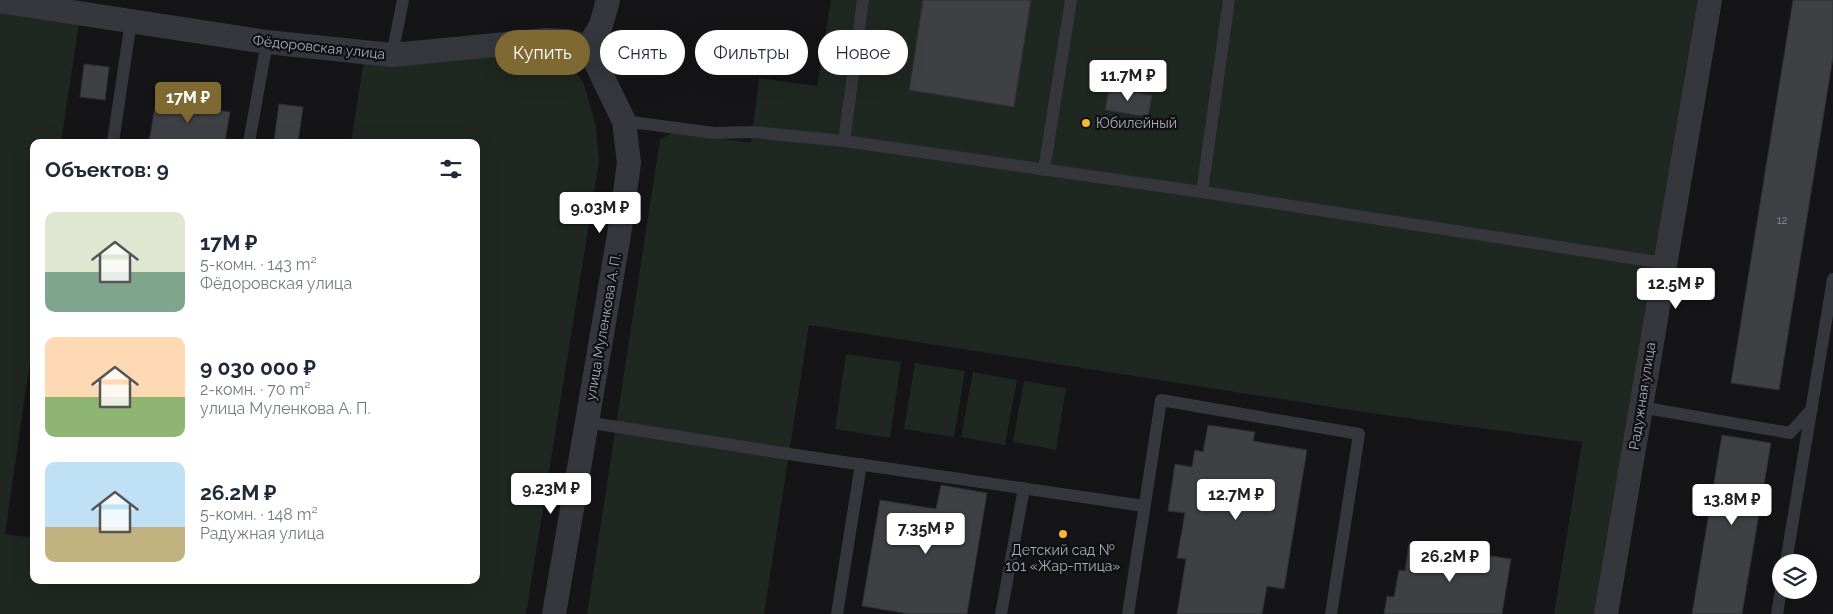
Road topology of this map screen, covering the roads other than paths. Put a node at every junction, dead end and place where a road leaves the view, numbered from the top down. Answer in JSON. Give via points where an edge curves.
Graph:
{"nodes":[{"id":1,"x":403,"y":0,"type":"edge"},
{"id":2,"x":608,"y":0,"type":"edge"},
{"id":3,"x":863,"y":0,"type":"edge"},
{"id":4,"x":1071,"y":0,"type":"edge"},
{"id":5,"x":1229,"y":0,"type":"edge"},
{"id":6,"x":1710,"y":0,"type":"edge"},
{"id":7,"x":0,"y":1,"type":"edge"},
{"id":8,"x":131,"y":21,"type":"junction"},
{"id":9,"x":267,"y":42,"type":"junction"},
{"id":10,"x":590,"y":43,"type":"edge"},
{"id":11,"x":495,"y":45,"type":"edge"},
{"id":12,"x":590,"y":50,"type":"edge"},
{"id":13,"x":392,"y":55,"type":"junction"},
{"id":14,"x":624,"y":121,"type":"junction"},
{"id":15,"x":113,"y":139,"type":"edge"},
{"id":16,"x":250,"y":139,"type":"edge"},
{"id":17,"x":844,"y":141,"type":"junction"},
{"id":18,"x":1044,"y":170,"type":"junction"},
{"id":19,"x":1202,"y":192,"type":"junction"},
{"id":20,"x":1664,"y":263,"type":"junction"},
{"id":21,"x":1833,"y":279,"type":"edge"},
{"id":22,"x":1640,"y":408,"type":"junction"},
{"id":23,"x":1812,"y":409,"type":"junction"},
{"id":24,"x":586,"y":422,"type":"junction"},
{"id":25,"x":861,"y":464,"type":"junction"},
{"id":26,"x":1024,"y":488,"type":"junction"},
{"id":27,"x":1144,"y":506,"type":"junction"},
{"id":28,"x":1787,"y":554,"type":"edge"},
{"id":29,"x":1780,"y":599,"type":"edge"},
{"id":30,"x":554,"y":614,"type":"edge"},
{"id":31,"x":837,"y":614,"type":"edge"},
{"id":32,"x":1001,"y":614,"type":"edge"},
{"id":33,"x":1128,"y":614,"type":"edge"},
{"id":34,"x":1331,"y":614,"type":"edge"},
{"id":35,"x":1606,"y":614,"type":"edge"},
{"id":36,"x":1777,"y":614,"type":"edge"}],
"edges":[{"from":1,"to":13,"type":"lane"},
{"from":2,"to":10,"type":"street","via":[[602,25]]},
{"from":3,"to":17,"type":"lane"},
{"from":4,"to":18,"type":"lane"},
{"from":5,"to":19,"type":"lane"},
{"from":6,"to":20,"type":"street","name":"Радужная улица"},
{"from":7,"to":8,"type":"street","name":"Фёдоровская улица"},
{"from":8,"to":9,"type":"street","name":"Фёдоровская улица"},
{"from":8,"to":15,"type":"lane"},
{"from":9,"to":13,"type":"street","name":"Фёдоровская улица"},
{"from":9,"to":16,"type":"lane"},
{"from":11,"to":13,"type":"street","name":"Фёдоровская улица"},
{"from":12,"to":14,"type":"street","name":"улица Муленкова А. П."},
{"from":14,"to":17,"type":"lane","via":[[714,133],[753,132]]},
{"from":14,"to":24,"type":"street","name":"улица Муленкова А. П.","via":[[629,163]]},
{"from":17,"to":18,"type":"lane"},
{"from":18,"to":19,"type":"lane"},
{"from":19,"to":20,"type":"lane"},
{"from":20,"to":22,"type":"street","name":"Радужная улица"},
{"from":21,"to":23,"type":"lane"},
{"from":22,"to":23,"type":"lane","via":[[1790,434]]},
{"from":22,"to":35,"type":"street","name":"Радужная улица"},
{"from":23,"to":28,"type":"lane"},
{"from":24,"to":25,"type":"lane"},
{"from":24,"to":30,"type":"street","name":"улица Муленкова А. П."},
{"from":25,"to":26,"type":"lane"},
{"from":25,"to":31,"type":"lane"},
{"from":26,"to":27,"type":"lane"},
{"from":26,"to":32,"type":"lane"},
{"from":27,"to":33,"type":"lane"},
{"from":27,"to":34,"type":"lane","via":[[1161,400],[1359,434]]},
{"from":29,"to":36,"type":"lane"}]}
